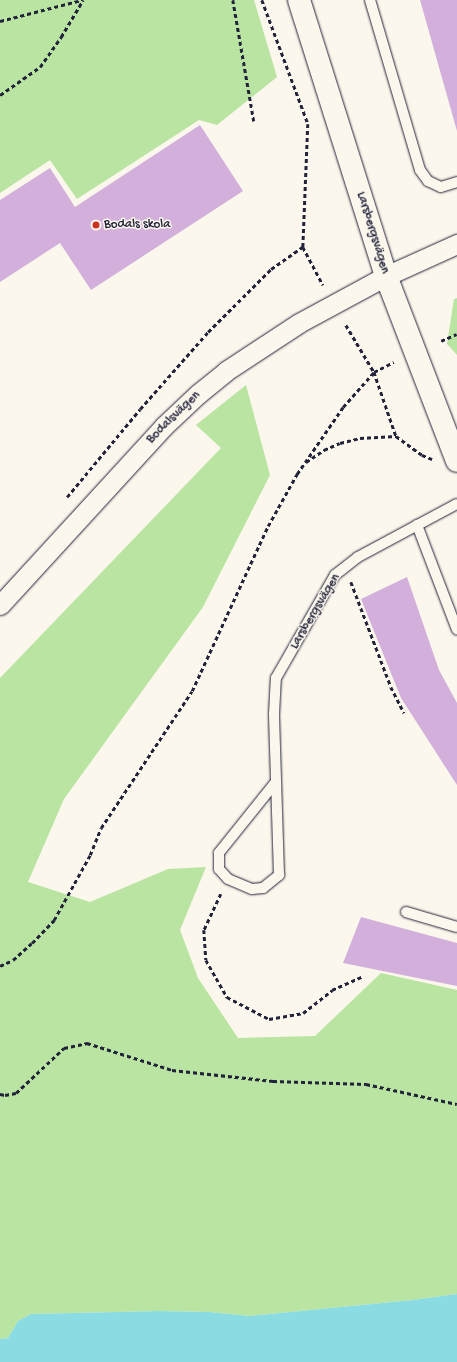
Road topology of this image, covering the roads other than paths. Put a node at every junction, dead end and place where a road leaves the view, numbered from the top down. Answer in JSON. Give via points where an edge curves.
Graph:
{"nodes":[{"id":1,"x":299,"y":0,"type":"edge"},
{"id":2,"x":370,"y":0,"type":"edge"},
{"id":3,"x":457,"y":182,"type":"edge"},
{"id":4,"x":457,"y":244,"type":"edge"},
{"id":5,"x":386,"y":276,"type":"junction"},
{"id":6,"x":446,"y":461,"type":"edge"},
{"id":7,"x":457,"y":504,"type":"edge"},
{"id":8,"x":417,"y":525,"type":"junction"},
{"id":9,"x":0,"y":605,"type":"edge"},
{"id":10,"x":457,"y":630,"type":"edge"},
{"id":11,"x":275,"y":783,"type":"junction"},
{"id":12,"x":406,"y":912,"type":"dead end"},
{"id":13,"x":457,"y":927,"type":"edge"}],
"edges":[{"from":1,"to":5,"type":"street","name":"Larsbergsvägen"},
{"from":2,"to":3,"type":"lane","via":[[420,170],[428,181],[441,187]]},
{"from":4,"to":5,"type":"street","name":"Bodalsvägen"},
{"from":5,"to":6,"type":"street","name":"Larsbergsvägen"},
{"from":5,"to":9,"type":"street","name":"Bodalsvägen","via":[[299,323],[226,371],[198,394],[164,426]]},
{"from":7,"to":8,"type":"lane","name":"Larsbergsvägen"},
{"from":8,"to":10,"type":"lane"},
{"from":8,"to":11,"type":"lane","name":"Larsbergsvägen","via":[[358,557],[335,575],[276,678]]},
{"from":11,"to":11,"type":"lane","name":"Larsbergsvägen","via":[[219,853],[219,869],[228,879],[252,889],[263,888],[279,875]]},
{"from":12,"to":13,"type":"lane"}]}
